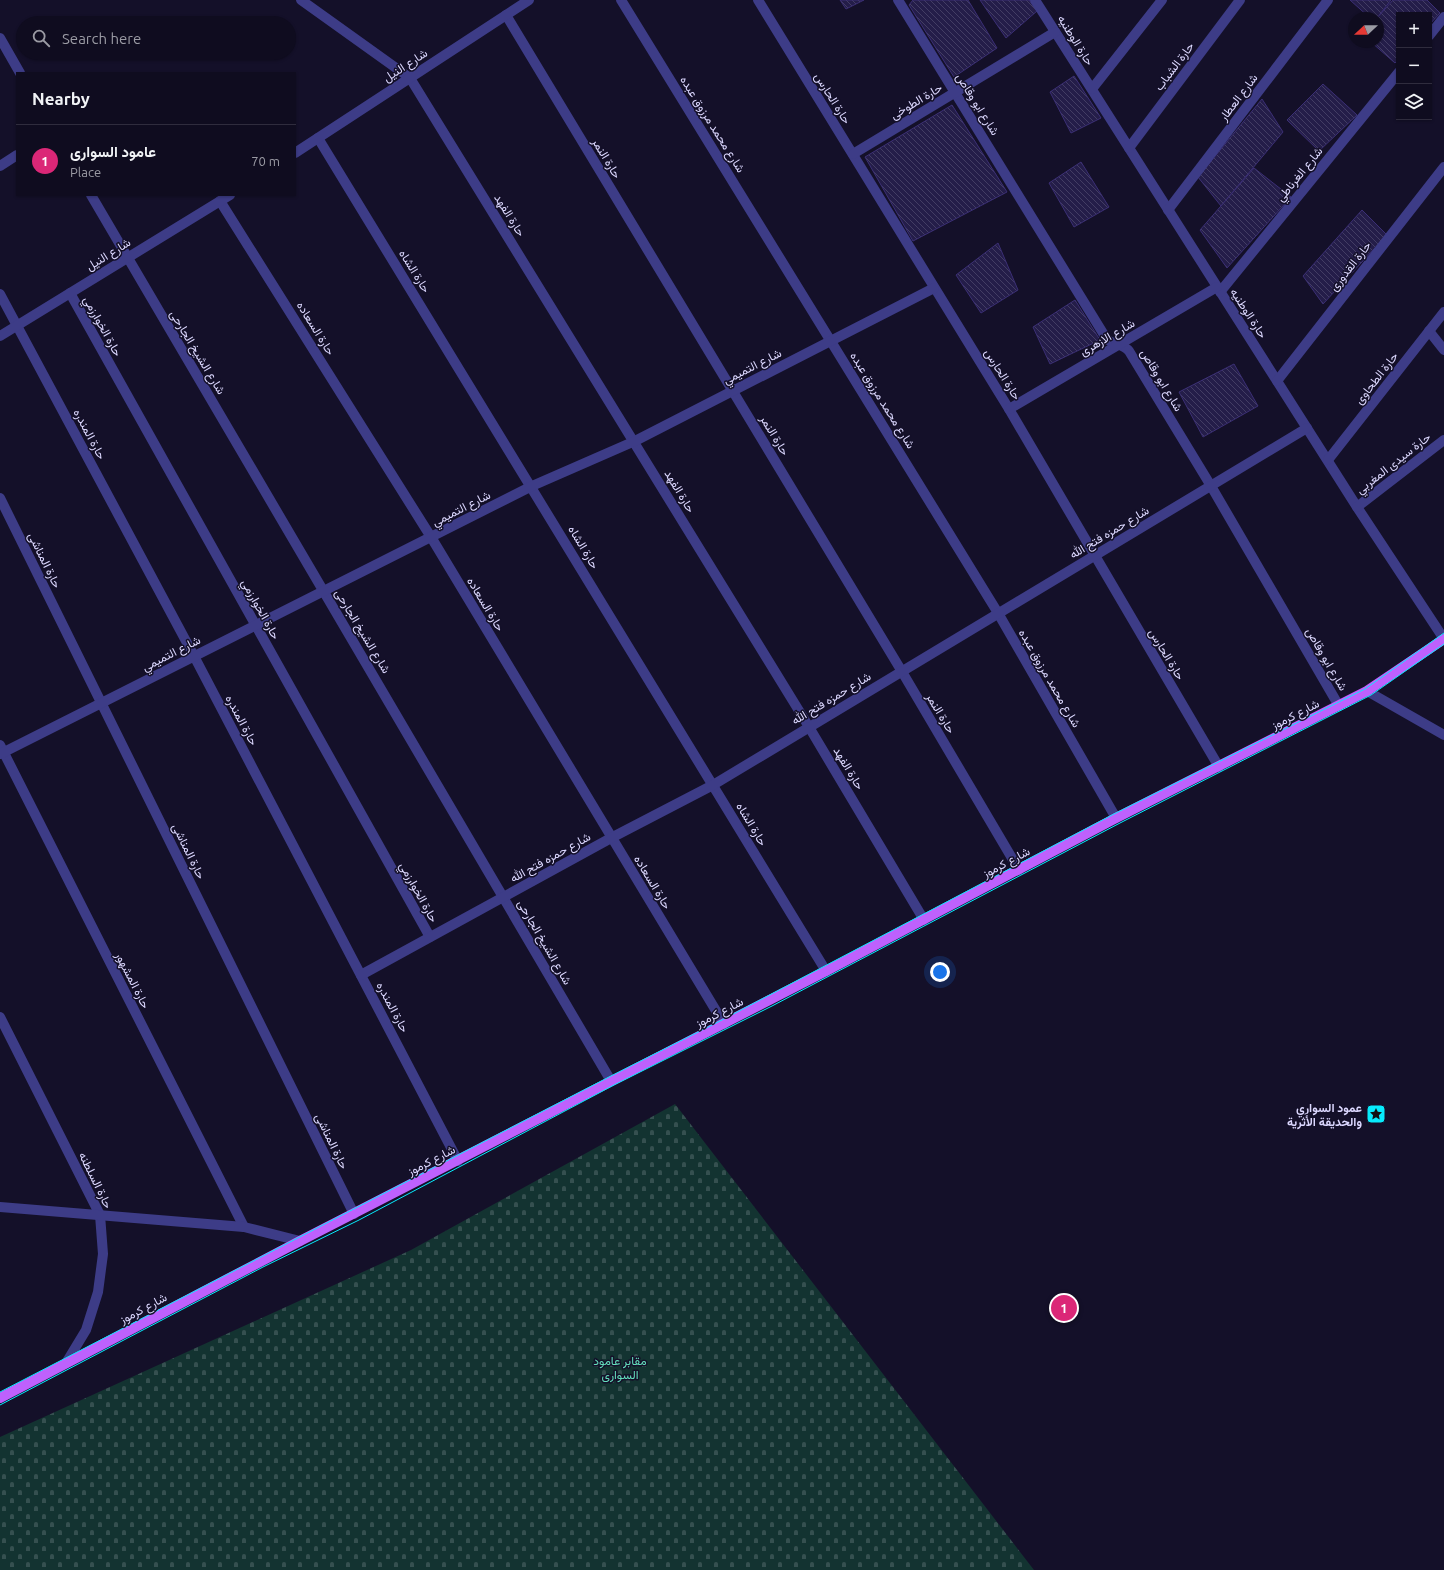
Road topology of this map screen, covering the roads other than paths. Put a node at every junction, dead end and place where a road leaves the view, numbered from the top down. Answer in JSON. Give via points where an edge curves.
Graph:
{"nodes":[{"id":1,"x":301,"y":0,"type":"edge"},
{"id":2,"x":529,"y":0,"type":"edge"},
{"id":3,"x":621,"y":0,"type":"edge"},
{"id":4,"x":758,"y":0,"type":"edge"},
{"id":5,"x":898,"y":0,"type":"edge"},
{"id":6,"x":1035,"y":0,"type":"edge"},
{"id":7,"x":1162,"y":0,"type":"edge"},
{"id":8,"x":1240,"y":0,"type":"edge"},
{"id":9,"x":1328,"y":0,"type":"edge"},
{"id":10,"x":506,"y":15,"type":"junction"},
{"id":11,"x":1444,"y":17,"type":"edge"},
{"id":12,"x":1055,"y":32,"type":"junction"},
{"id":13,"x":1432,"y":32,"type":"edge"},
{"id":14,"x":0,"y":38,"type":"edge"},
{"id":15,"x":19,"y":72,"type":"edge"},
{"id":16,"x":1396,"y":76,"type":"edge"},
{"id":17,"x":410,"y":78,"type":"junction"},
{"id":18,"x":1092,"y":89,"type":"junction"},
{"id":19,"x":956,"y":92,"type":"junction"},
{"id":20,"x":318,"y":138,"type":"junction"},
{"id":21,"x":1129,"y":148,"type":"junction"},
{"id":22,"x":296,"y":151,"type":"edge"},
{"id":23,"x":853,"y":154,"type":"junction"},
{"id":24,"x":16,"y":156,"type":"edge"},
{"id":25,"x":0,"y":166,"type":"edge"},
{"id":26,"x":1444,"y":167,"type":"edge"},
{"id":27,"x":92,"y":196,"type":"edge"},
{"id":28,"x":228,"y":196,"type":"edge"},
{"id":29,"x":220,"y":201,"type":"junction"},
{"id":30,"x":1168,"y":210,"type":"junction"},
{"id":31,"x":127,"y":258,"type":"junction"},
{"id":32,"x":934,"y":288,"type":"junction"},
{"id":33,"x":1219,"y":289,"type":"junction"},
{"id":34,"x":0,"y":294,"type":"edge"},
{"id":35,"x":70,"y":294,"type":"junction"},
{"id":36,"x":1444,"y":312,"type":"edge"},
{"id":37,"x":17,"y":325,"type":"junction"},
{"id":38,"x":1429,"y":331,"type":"junction"},
{"id":39,"x":0,"y":336,"type":"edge"},
{"id":40,"x":831,"y":341,"type":"junction"},
{"id":41,"x":1119,"y":344,"type":"junction"},
{"id":42,"x":1444,"y":350,"type":"edge"},
{"id":43,"x":1277,"y":381,"type":"junction"},
{"id":44,"x":733,"y":391,"type":"junction"},
{"id":45,"x":1009,"y":409,"type":"junction"},
{"id":46,"x":1307,"y":428,"type":"junction"},
{"id":47,"x":1444,"y":440,"type":"edge"},
{"id":48,"x":634,"y":441,"type":"junction"},
{"id":49,"x":1328,"y":460,"type":"junction"},
{"id":50,"x":532,"y":486,"type":"junction"},
{"id":51,"x":1211,"y":486,"type":"junction"},
{"id":52,"x":0,"y":498,"type":"edge"},
{"id":53,"x":1357,"y":507,"type":"junction"},
{"id":54,"x":431,"y":537,"type":"junction"},
{"id":55,"x":1095,"y":556,"type":"junction"},
{"id":56,"x":324,"y":591,"type":"junction"},
{"id":57,"x":998,"y":613,"type":"junction"},
{"id":58,"x":256,"y":626,"type":"junction"},
{"id":59,"x":1444,"y":639,"type":"edge"},
{"id":60,"x":194,"y":656,"type":"junction"},
{"id":61,"x":901,"y":670,"type":"junction"},
{"id":62,"x":1367,"y":692,"type":"junction"},
{"id":63,"x":101,"y":703,"type":"junction"},
{"id":64,"x":1339,"y":706,"type":"junction"},
{"id":65,"x":809,"y":727,"type":"junction"},
{"id":66,"x":1444,"y":735,"type":"edge"},
{"id":67,"x":1,"y":750,"type":"edge"},
{"id":68,"x":1219,"y":767,"type":"junction"},
{"id":69,"x":712,"y":785,"type":"junction"},
{"id":70,"x":1116,"y":818,"type":"junction"},
{"id":71,"x":611,"y":838,"type":"junction"},
{"id":72,"x":1019,"y":870,"type":"junction"},
{"id":73,"x":504,"y":896,"type":"junction"},
{"id":74,"x":924,"y":920,"type":"junction"},
{"id":75,"x":430,"y":937,"type":"junction"},
{"id":76,"x":826,"y":972,"type":"junction"},
{"id":77,"x":361,"y":975,"type":"junction"},
{"id":78,"x":0,"y":1017,"type":"edge"},
{"id":79,"x":724,"y":1024,"type":"junction"},
{"id":80,"x":611,"y":1081,"type":"junction"},
{"id":81,"x":458,"y":1161,"type":"junction"},
{"id":82,"x":0,"y":1207,"type":"edge"},
{"id":83,"x":354,"y":1214,"type":"junction"},
{"id":84,"x":100,"y":1215,"type":"junction"},
{"id":85,"x":244,"y":1227,"type":"junction"},
{"id":86,"x":300,"y":1242,"type":"junction"},
{"id":87,"x":66,"y":1363,"type":"junction"},
{"id":88,"x":0,"y":1398,"type":"edge"}],
"edges":[{"from":1,"to":17,"type":"street"},
{"from":2,"to":10,"type":"street","name":"شارع النيل"},
{"from":3,"to":40,"type":"street","name":"شارع محمد مرزوق عبده"},
{"from":4,"to":23,"type":"street","name":"حارة الحارس"},
{"from":5,"to":19,"type":"street","name":"شارع ابو وقاص"},
{"from":6,"to":12,"type":"street","name":"حارة الوطنيه"},
{"from":7,"to":18,"type":"street"},
{"from":8,"to":21,"type":"street","name":"حارة الشباب"},
{"from":9,"to":30,"type":"street","name":"شارع العطار"},
{"from":10,"to":17,"type":"street","name":"شارع النيل"},
{"from":10,"to":44,"type":"street","name":"حارة النمر"},
{"from":11,"to":13,"type":"street"},
{"from":12,"to":18,"type":"street","name":"حارة الوطنيه"},
{"from":12,"to":19,"type":"street","name":"حارة الطوخى"},
{"from":14,"to":15,"type":"street"},
{"from":16,"to":33,"type":"street","name":"شارع الغرناطي"},
{"from":17,"to":20,"type":"street","name":"شارع النيل"},
{"from":17,"to":48,"type":"street","name":"حارة الفهد"},
{"from":18,"to":21,"type":"street","name":"حارة الوطنيه"},
{"from":19,"to":23,"type":"street","name":"حارة الطوخى"},
{"from":19,"to":41,"type":"street","name":"شارع ابو وقاص","via":[[1106,338],[1112,343]]},
{"from":20,"to":22,"type":"street","name":"شارع النيل"},
{"from":20,"to":50,"type":"street","name":"حارة الشاه"},
{"from":21,"to":30,"type":"street","name":"حارة الوطنيه"},
{"from":23,"to":32,"type":"street","name":"حارة الحارس"},
{"from":24,"to":25,"type":"street"},
{"from":26,"to":43,"type":"street","name":"حارة القدورى"},
{"from":27,"to":31,"type":"street","name":"شارع الشيخ الجارحى"},
{"from":28,"to":29,"type":"street","name":"شارع النيل"},
{"from":29,"to":31,"type":"street","name":"شارع النيل"},
{"from":29,"to":54,"type":"street","name":"حارة السعاده"},
{"from":30,"to":33,"type":"street","name":"حارة الوطنيه"},
{"from":31,"to":35,"type":"street","name":"شارع النيل"},
{"from":31,"to":56,"type":"street","name":"شارع الشيخ الجارحى"},
{"from":32,"to":40,"type":"street","name":"شارع التميمي"},
{"from":32,"to":45,"type":"street","name":"حارة الحارس"},
{"from":33,"to":41,"type":"street","name":"شارع الازهرى"},
{"from":33,"to":43,"type":"street","name":"حارة الوطنيه"},
{"from":34,"to":37,"type":"street","name":"حارة المندره"},
{"from":35,"to":37,"type":"street","name":"شارع النيل"},
{"from":35,"to":58,"type":"street","name":"حارة الخوارزمي"},
{"from":36,"to":38,"type":"street","name":"حارة الطحاوى"},
{"from":37,"to":39,"type":"street","name":"شارع النيل"},
{"from":37,"to":60,"type":"street","name":"حارة المندره"},
{"from":38,"to":42,"type":"street"},
{"from":38,"to":49,"type":"street","name":"حارة الطحاوى"},
{"from":40,"to":44,"type":"street","name":"شارع التميمي"},
{"from":40,"to":57,"type":"street","name":"شارع محمد مرزوق عبده"},
{"from":41,"to":45,"type":"street","name":"شارع الازهرى"},
{"from":41,"to":51,"type":"street","name":"شارع ابو وقاص","via":[[1129,351]]},
{"from":43,"to":46,"type":"street","name":"حارة الوطنيه"},
{"from":44,"to":48,"type":"street","name":"شارع التميمي"},
{"from":44,"to":61,"type":"street","name":"حارة النمر"},
{"from":45,"to":55,"type":"street","name":"حارة الحارس"},
{"from":46,"to":49,"type":"street","name":"حارة الوطنيه"},
{"from":46,"to":51,"type":"street","name":"شارع حمزه فتح الله"},
{"from":47,"to":53,"type":"street","name":"حارة سيدى المغربي"},
{"from":48,"to":50,"type":"street","name":"شارع التميمي"},
{"from":48,"to":65,"type":"street","name":"حارة الفهد"},
{"from":49,"to":53,"type":"street","name":"حارة الوطنيه"},
{"from":50,"to":54,"type":"street","name":"شارع التميمي"},
{"from":50,"to":69,"type":"street","name":"حارة الشاه"},
{"from":51,"to":55,"type":"street","name":"شارع حمزه فتح الله"},
{"from":51,"to":64,"type":"street","name":"شارع ابو وقاص"},
{"from":52,"to":63,"type":"street","name":"حارة المناشى"},
{"from":53,"to":59,"type":"street","name":"حارة الوطنيه"},
{"from":54,"to":56,"type":"street","name":"شارع التميمي"},
{"from":54,"to":71,"type":"street","name":"حارة السعاده"},
{"from":55,"to":57,"type":"street","name":"شارع حمزه فتح الله"},
{"from":55,"to":68,"type":"street","name":"حارة الحارس"},
{"from":56,"to":58,"type":"street","name":"شارع التميمي"},
{"from":56,"to":73,"type":"street","name":"شارع الشيخ الجارحى"},
{"from":57,"to":61,"type":"street","name":"شارع حمزه فتح الله"},
{"from":57,"to":70,"type":"street","name":"شارع محمد مرزوق عبده"},
{"from":58,"to":60,"type":"street","name":"شارع التميمي"},
{"from":58,"to":75,"type":"street","name":"حارة الخوارزمي"},
{"from":59,"to":62,"type":"main road","name":"شارع كرموز"},
{"from":60,"to":63,"type":"street","name":"شارع التميمي"},
{"from":60,"to":77,"type":"street","name":"حارة المندره"},
{"from":61,"to":65,"type":"street","name":"شارع حمزه فتح الله"},
{"from":61,"to":72,"type":"street","name":"حارة النمر"},
{"from":62,"to":64,"type":"main road","name":"شارع كرموز"},
{"from":62,"to":66,"type":"street"},
{"from":63,"to":67,"type":"street","name":"شارع التميمي"},
{"from":63,"to":83,"type":"street","name":"حارة المناشى"},
{"from":64,"to":68,"type":"main road","name":"شارع كرموز"},
{"from":65,"to":69,"type":"street","name":"شارع حمزه فتح الله"},
{"from":65,"to":74,"type":"street","name":"حارة الفهد"},
{"from":67,"to":85,"type":"street","name":"حارة المشهور"},
{"from":68,"to":70,"type":"main road","name":"شارع كرموز"},
{"from":69,"to":71,"type":"street","name":"شارع حمزه فتح الله"},
{"from":69,"to":76,"type":"street","name":"حارة الشاه"},
{"from":70,"to":72,"type":"main road","name":"شارع كرموز"},
{"from":71,"to":73,"type":"street","name":"شارع حمزه فتح الله"},
{"from":71,"to":79,"type":"street","name":"حارة السعاده"},
{"from":72,"to":74,"type":"main road","name":"شارع كرموز"},
{"from":73,"to":75,"type":"street","name":"شارع حمزه فتح الله"},
{"from":73,"to":80,"type":"street","name":"شارع الشيخ الجارحى"},
{"from":74,"to":76,"type":"main road","name":"شارع كرموز"},
{"from":75,"to":77,"type":"street","name":"شارع حمزه فتح الله"},
{"from":76,"to":79,"type":"main road","name":"شارع كرموز"},
{"from":77,"to":81,"type":"street","name":"حارة المندره"},
{"from":78,"to":84,"type":"street","name":"حارة السلطنه"},
{"from":79,"to":80,"type":"main road","name":"شارع كرموز"},
{"from":80,"to":81,"type":"main road","name":"شارع كرموز"},
{"from":81,"to":83,"type":"main road","name":"شارع كرموز"},
{"from":82,"to":84,"type":"street"},
{"from":83,"to":86,"type":"main road","name":"شارع كرموز"},
{"from":84,"to":85,"type":"street"},
{"from":84,"to":87,"type":"street","name":"حارة السلطنه","via":[[103,1254],[98,1292],[86,1330]]},
{"from":85,"to":86,"type":"street"},
{"from":86,"to":87,"type":"main road","name":"شارع كرموز"},
{"from":87,"to":88,"type":"main road","name":"شارع كرموز"}]}
